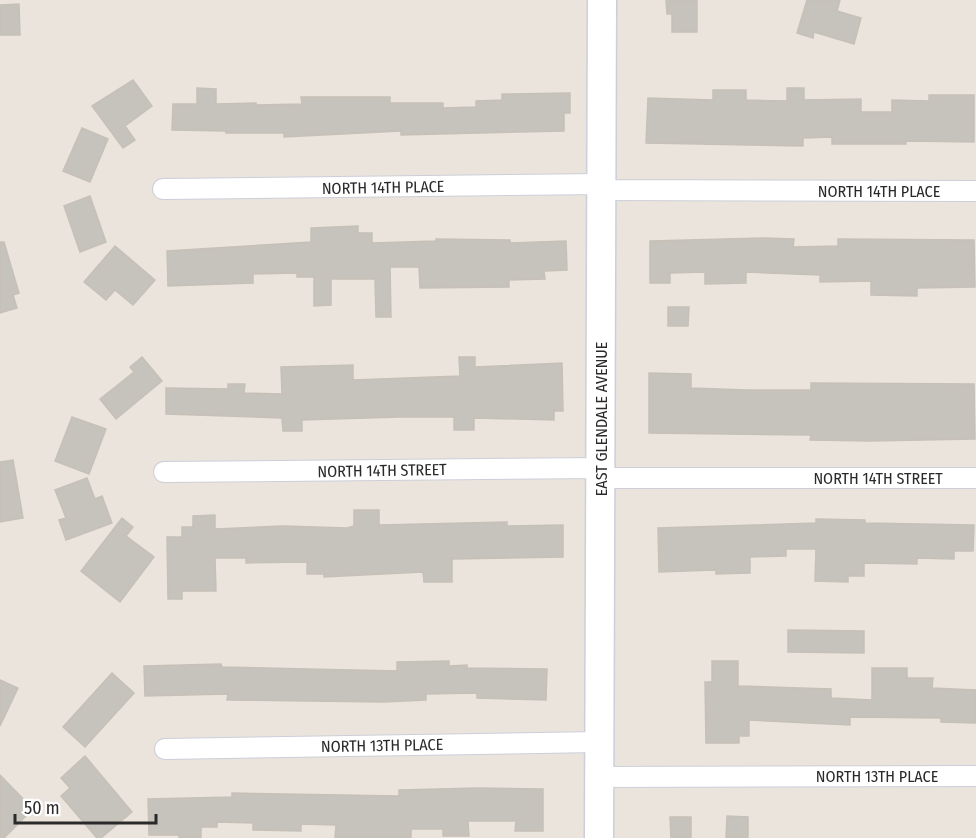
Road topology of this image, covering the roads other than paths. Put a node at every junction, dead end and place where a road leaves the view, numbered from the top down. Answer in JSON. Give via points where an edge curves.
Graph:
{"nodes":[{"id":1,"x":602,"y":0,"type":"edge"},
{"id":2,"x":602,"y":187,"type":"junction"},
{"id":3,"x":163,"y":189,"type":"dead end"},
{"id":4,"x":976,"y":191,"type":"edge"},
{"id":5,"x":164,"y":472,"type":"dead end"},
{"id":6,"x":601,"y":473,"type":"junction"},
{"id":7,"x":976,"y":478,"type":"edge"},
{"id":8,"x":599,"y":742,"type":"junction"},
{"id":9,"x":165,"y":749,"type":"dead end"},
{"id":10,"x":976,"y":776,"type":"edge"},
{"id":11,"x":599,"y":777,"type":"junction"},
{"id":12,"x":599,"y":838,"type":"edge"}],
"edges":[{"from":1,"to":2,"type":"main road","name":"EAST GLENDALE AVENUE"},
{"from":2,"to":3,"type":"street","name":"NORTH 14TH PLACE"},
{"from":2,"to":4,"type":"street","name":"NORTH 14TH PLACE"},
{"from":2,"to":6,"type":"main road","name":"EAST GLENDALE AVENUE"},
{"from":5,"to":6,"type":"street","name":"NORTH 14TH STREET"},
{"from":6,"to":7,"type":"street","name":"NORTH 14TH STREET"},
{"from":6,"to":8,"type":"main road","name":"EAST GLENDALE AVENUE"},
{"from":8,"to":9,"type":"street","name":"NORTH 13TH PLACE"},
{"from":8,"to":11,"type":"main road","name":"EAST GLENDALE AVENUE"},
{"from":10,"to":11,"type":"street","name":"NORTH 13TH PLACE"},
{"from":11,"to":12,"type":"main road","name":"EAST GLENDALE AVENUE"}]}
